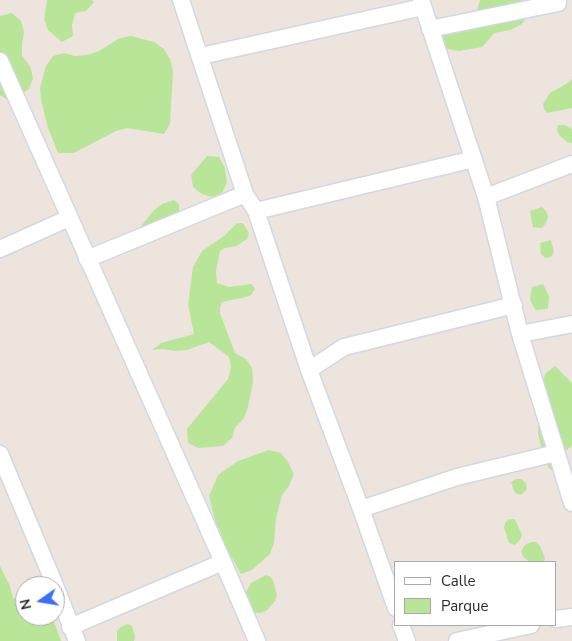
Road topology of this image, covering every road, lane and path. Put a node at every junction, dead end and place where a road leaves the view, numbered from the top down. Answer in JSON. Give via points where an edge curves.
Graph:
{"nodes":[{"id":1,"x":181,"y":0,"type":"edge"},
{"id":2,"x":558,"y":3,"type":"dead end"},
{"id":3,"x":422,"y":4,"type":"edge"},
{"id":4,"x":430,"y":29,"type":"junction"},
{"id":5,"x":201,"y":56,"type":"junction"},
{"id":6,"x":0,"y":61,"type":"edge"},
{"id":7,"x":474,"y":159,"type":"junction"},
{"id":8,"x":572,"y":164,"type":"edge"},
{"id":9,"x":245,"y":194,"type":"junction"},
{"id":10,"x":486,"y":197,"type":"junction"},
{"id":11,"x":256,"y":211,"type":"junction"},
{"id":12,"x":69,"y":218,"type":"junction"},
{"id":13,"x":0,"y":250,"type":"edge"},
{"id":14,"x":87,"y":259,"type":"junction"},
{"id":15,"x":514,"y":305,"type":"junction"},
{"id":16,"x":572,"y":324,"type":"edge"},
{"id":17,"x":520,"y":334,"type":"junction"},
{"id":18,"x":309,"y":370,"type":"junction"},
{"id":19,"x":556,"y":453,"type":"junction"},
{"id":20,"x":0,"y":454,"type":"edge"},
{"id":21,"x":569,"y":484,"type":"edge"},
{"id":22,"x":572,"y":504,"type":"edge"},
{"id":23,"x":361,"y":509,"type":"junction"},
{"id":24,"x":224,"y":562,"type":"junction"},
{"id":25,"x":394,"y":602,"type":"edge"},
{"id":26,"x":572,"y":617,"type":"edge"},
{"id":27,"x":557,"y":619,"type":"edge"},
{"id":28,"x":402,"y":626,"type":"edge"},
{"id":29,"x":527,"y":626,"type":"edge"},
{"id":30,"x":74,"y":634,"type":"edge"},
{"id":31,"x":257,"y":641,"type":"edge"},
{"id":32,"x":407,"y":641,"type":"edge"},
{"id":33,"x":458,"y":641,"type":"edge"}],
"edges":[{"from":1,"to":5,"type":"street"},
{"from":2,"to":4,"type":"street"},
{"from":3,"to":4,"type":"street"},
{"from":3,"to":5,"type":"street"},
{"from":4,"to":7,"type":"street"},
{"from":5,"to":9,"type":"street"},
{"from":6,"to":12,"type":"street"},
{"from":7,"to":10,"type":"street"},
{"from":7,"to":11,"type":"street"},
{"from":8,"to":10,"type":"street"},
{"from":9,"to":11,"type":"street"},
{"from":9,"to":14,"type":"street"},
{"from":10,"to":15,"type":"street"},
{"from":11,"to":18,"type":"street"},
{"from":12,"to":13,"type":"street"},
{"from":12,"to":14,"type":"street"},
{"from":14,"to":24,"type":"street"},
{"from":15,"to":17,"type":"street"},
{"from":15,"to":18,"type":"street","via":[[344,346]]},
{"from":16,"to":17,"type":"street"},
{"from":17,"to":19,"type":"street"},
{"from":18,"to":23,"type":"street"},
{"from":19,"to":21,"type":"street"},
{"from":19,"to":23,"type":"street","via":[[457,477]]},
{"from":20,"to":30,"type":"street"},
{"from":21,"to":22,"type":"street"},
{"from":23,"to":25,"type":"street"},
{"from":24,"to":30,"type":"street"},
{"from":24,"to":31,"type":"street"},
{"from":26,"to":27,"type":"street"},
{"from":28,"to":32,"type":"street"},
{"from":29,"to":33,"type":"street"}]}
